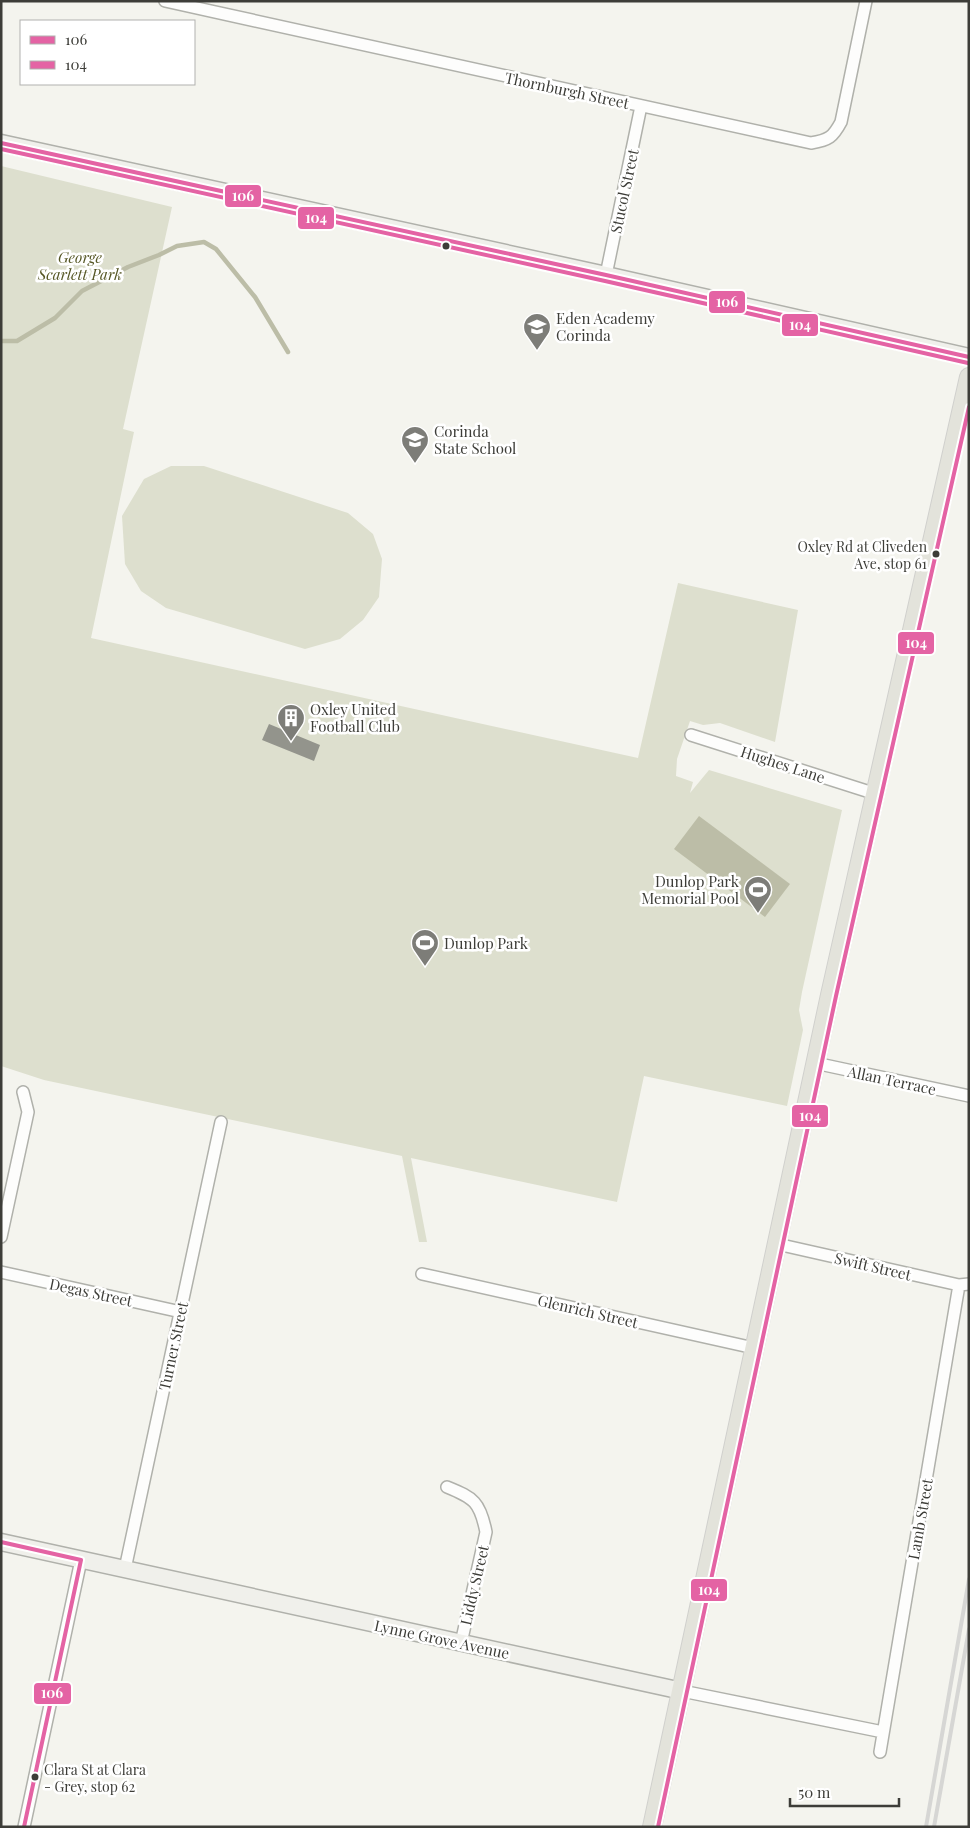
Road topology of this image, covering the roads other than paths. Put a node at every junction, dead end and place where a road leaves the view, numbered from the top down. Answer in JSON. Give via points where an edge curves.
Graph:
{"nodes":[{"id":1,"x":165,"y":1,"type":"edge"},
{"id":2,"x":866,"y":1,"type":"edge"},
{"id":3,"x":641,"y":106,"type":"junction"},
{"id":4,"x":1,"y":143,"type":"edge"},
{"id":5,"x":606,"y":275,"type":"junction"},
{"id":6,"x":969,"y":357,"type":"edge"},
{"id":7,"x":969,"y":377,"type":"edge"},
{"id":8,"x":691,"y":734,"type":"dead end"},
{"id":9,"x":876,"y":794,"type":"junction"},
{"id":10,"x":815,"y":1064,"type":"junction"},
{"id":11,"x":23,"y":1092,"type":"dead end"},
{"id":12,"x":969,"y":1096,"type":"edge"},
{"id":13,"x":222,"y":1122,"type":"dead end"},
{"id":14,"x":2,"y":1233,"type":"edge"},
{"id":15,"x":777,"y":1244,"type":"junction"},
{"id":16,"x":1,"y":1272,"type":"edge"},
{"id":17,"x":422,"y":1274,"type":"dead end"},
{"id":18,"x":964,"y":1285,"type":"edge"},
{"id":19,"x":181,"y":1312,"type":"junction"},
{"id":20,"x":754,"y":1348,"type":"junction"},
{"id":21,"x":447,"y":1487,"type":"dead end"},
{"id":22,"x":1,"y":1542,"type":"edge"},
{"id":23,"x":81,"y":1560,"type":"junction"},
{"id":24,"x":125,"y":1569,"type":"junction"},
{"id":25,"x":461,"y":1643,"type":"junction"},
{"id":26,"x":682,"y":1691,"type":"junction"},
{"id":27,"x":883,"y":1732,"type":"junction"},
{"id":28,"x":880,"y":1752,"type":"dead end"},
{"id":29,"x":24,"y":1827,"type":"edge"},
{"id":30,"x":652,"y":1827,"type":"edge"}],
"edges":[{"from":1,"to":3,"type":"street","name":"Thornburgh Street"},
{"from":2,"to":3,"type":"street","name":"Thornburgh Street","via":[[841,122],[825,141],[811,143]]},
{"from":3,"to":5,"type":"street","name":"Stucol Street"},
{"from":4,"to":5,"type":"street"},
{"from":5,"to":6,"type":"street"},
{"from":7,"to":9,"type":"main road"},
{"from":8,"to":9,"type":"street","name":"Hughes Lane"},
{"from":9,"to":10,"type":"main road"},
{"from":10,"to":12,"type":"street","name":"Allan Terrace"},
{"from":10,"to":15,"type":"main road"},
{"from":11,"to":14,"type":"street","via":[[28,1112]]},
{"from":13,"to":19,"type":"street","name":"Turner Street"},
{"from":15,"to":18,"type":"street","name":"Swift Street"},
{"from":15,"to":20,"type":"main road"},
{"from":16,"to":19,"type":"street","name":"Degas Street"},
{"from":17,"to":20,"type":"street","name":"Glenrich Street"},
{"from":18,"to":27,"type":"street","name":"Lamb Street"},
{"from":19,"to":24,"type":"street","name":"Turner Street"},
{"from":20,"to":26,"type":"main road"},
{"from":21,"to":25,"type":"street","name":"Liddy Street","via":[[470,1496],[483,1514],[486,1532]]},
{"from":22,"to":23,"type":"street","name":"Lynne Grove Avenue"},
{"from":23,"to":24,"type":"street","name":"Lynne Grove Avenue"},
{"from":23,"to":29,"type":"street"},
{"from":24,"to":25,"type":"street","name":"Lynne Grove Avenue"},
{"from":25,"to":26,"type":"street","name":"Lynne Grove Avenue"},
{"from":26,"to":27,"type":"street","name":"Lynne Grove Avenue"},
{"from":26,"to":30,"type":"main road"},
{"from":27,"to":28,"type":"street","name":"Lamb Street"}]}
